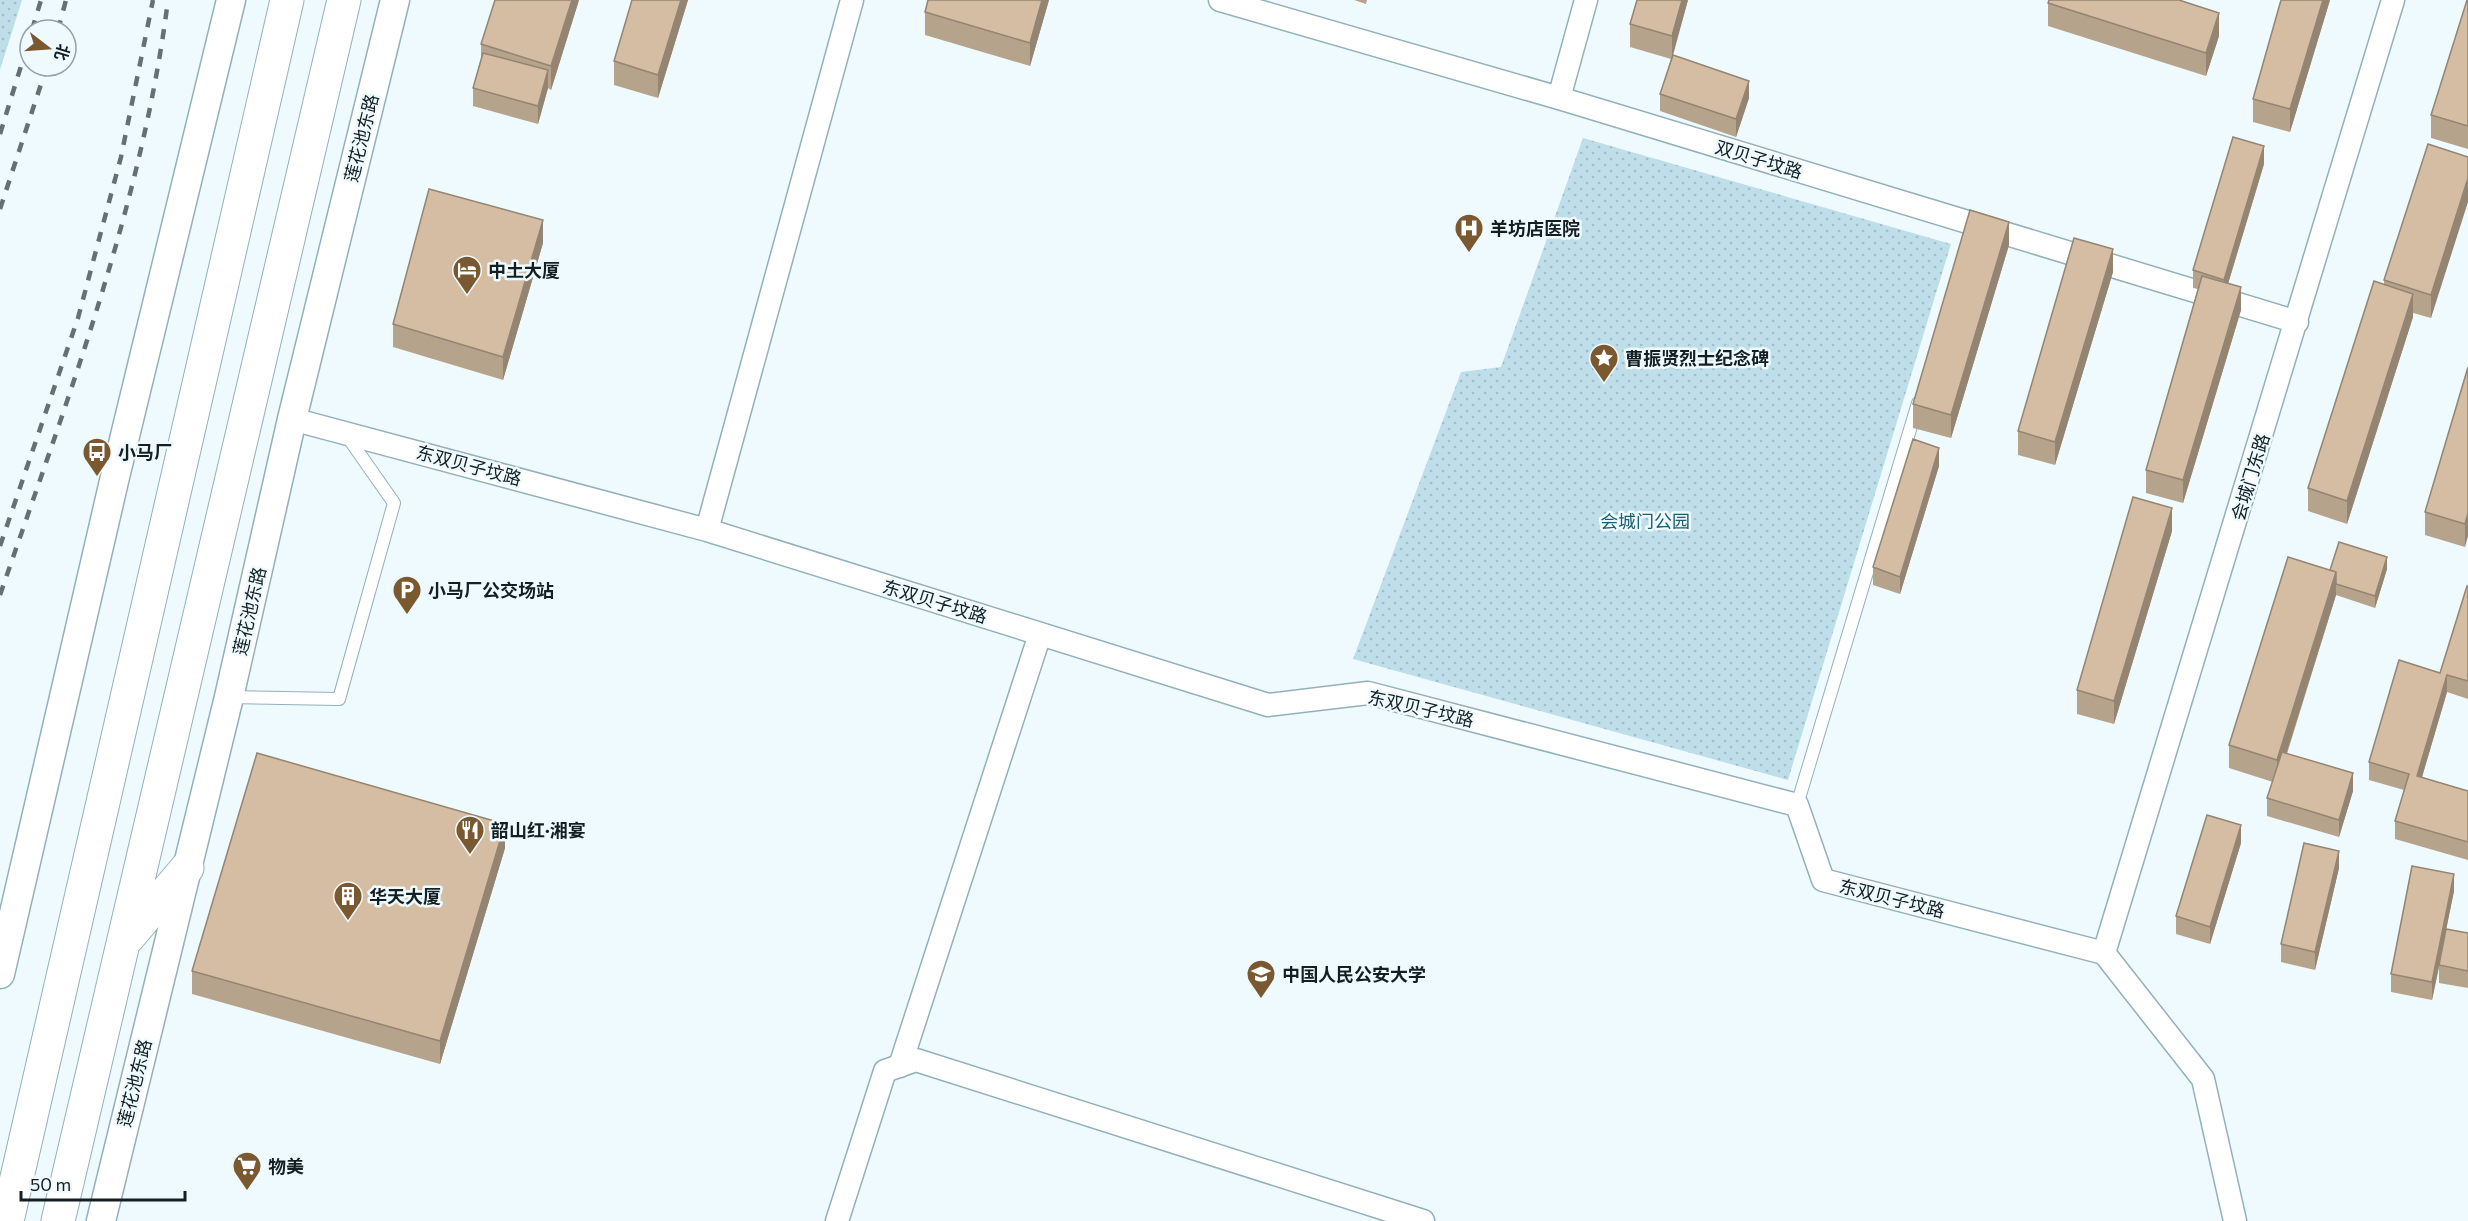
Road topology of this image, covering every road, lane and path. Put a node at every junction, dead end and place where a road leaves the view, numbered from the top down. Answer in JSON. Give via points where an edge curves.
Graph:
{"nodes":[{"id":1,"x":231,"y":0,"type":"edge"},
{"id":2,"x":286,"y":0,"type":"edge"},
{"id":3,"x":344,"y":0,"type":"edge"},
{"id":4,"x":395,"y":0,"type":"edge"},
{"id":5,"x":852,"y":0,"type":"edge"},
{"id":6,"x":1220,"y":0,"type":"edge"},
{"id":7,"x":1586,"y":0,"type":"edge"},
{"id":8,"x":2393,"y":0,"type":"edge"},
{"id":9,"x":1559,"y":98,"type":"junction"},
{"id":10,"x":2297,"y":322,"type":"junction"},
{"id":11,"x":1920,"y":394,"type":"edge"},
{"id":12,"x":292,"y":419,"type":"junction"},
{"id":13,"x":345,"y":432,"type":"junction"},
{"id":14,"x":707,"y":530,"type":"junction"},
{"id":15,"x":1040,"y":634,"type":"junction"},
{"id":16,"x":229,"y":697,"type":"junction"},
{"id":17,"x":1797,"y":805,"type":"junction"},
{"id":18,"x":187,"y":868,"type":"junction"},
{"id":19,"x":121,"y":946,"type":"junction"},
{"id":20,"x":2104,"y":953,"type":"junction"},
{"id":21,"x":0,"y":974,"type":"edge"},
{"id":22,"x":900,"y":1066,"type":"junction"},
{"id":23,"x":7,"y":1221,"type":"edge"},
{"id":24,"x":58,"y":1221,"type":"edge"},
{"id":25,"x":100,"y":1221,"type":"edge"},
{"id":26,"x":837,"y":1221,"type":"edge"},
{"id":27,"x":1424,"y":1221,"type":"edge"},
{"id":28,"x":2235,"y":1221,"type":"edge"}],
"edges":[{"from":1,"to":21,"type":"street"},
{"from":2,"to":23,"type":"highway"},
{"from":3,"to":19,"type":"highway"},
{"from":4,"to":12,"type":"street","name":"莲花池东路"},
{"from":5,"to":14,"type":"street"},
{"from":6,"to":9,"type":"street","name":"双贝子坟路"},
{"from":7,"to":9,"type":"street"},
{"from":8,"to":10,"type":"street","name":"会城门东路"},
{"from":9,"to":10,"type":"street","name":"双贝子坟路","via":[[1970,229]]},
{"from":10,"to":20,"type":"street","name":"会城门东路"},
{"from":11,"to":17,"type":"lane"},
{"from":12,"to":13,"type":"street","name":"东双贝子坟路"},
{"from":12,"to":16,"type":"street","name":"莲花池东路"},
{"from":13,"to":14,"type":"street","name":"东双贝子坟路"},
{"from":13,"to":16,"type":"lane","via":[[394,503],[339,699]]},
{"from":14,"to":15,"type":"street","name":"东双贝子坟路"},
{"from":15,"to":17,"type":"street","name":"东双贝子坟路","via":[[1268,705],[1368,693]]},
{"from":15,"to":22,"type":"street"},
{"from":16,"to":18,"type":"street","name":"莲花池东路"},
{"from":17,"to":20,"type":"street","name":"东双贝子坟路","via":[[1823,880]]},
{"from":18,"to":19,"type":"highway"},
{"from":18,"to":25,"type":"street","name":"莲花池东路"},
{"from":19,"to":24,"type":"highway"},
{"from":20,"to":28,"type":"street","via":[[2203,1078]]},
{"from":22,"to":26,"type":"street","via":[[885,1071]]},
{"from":22,"to":27,"type":"street","via":[[916,1060]]}]}
